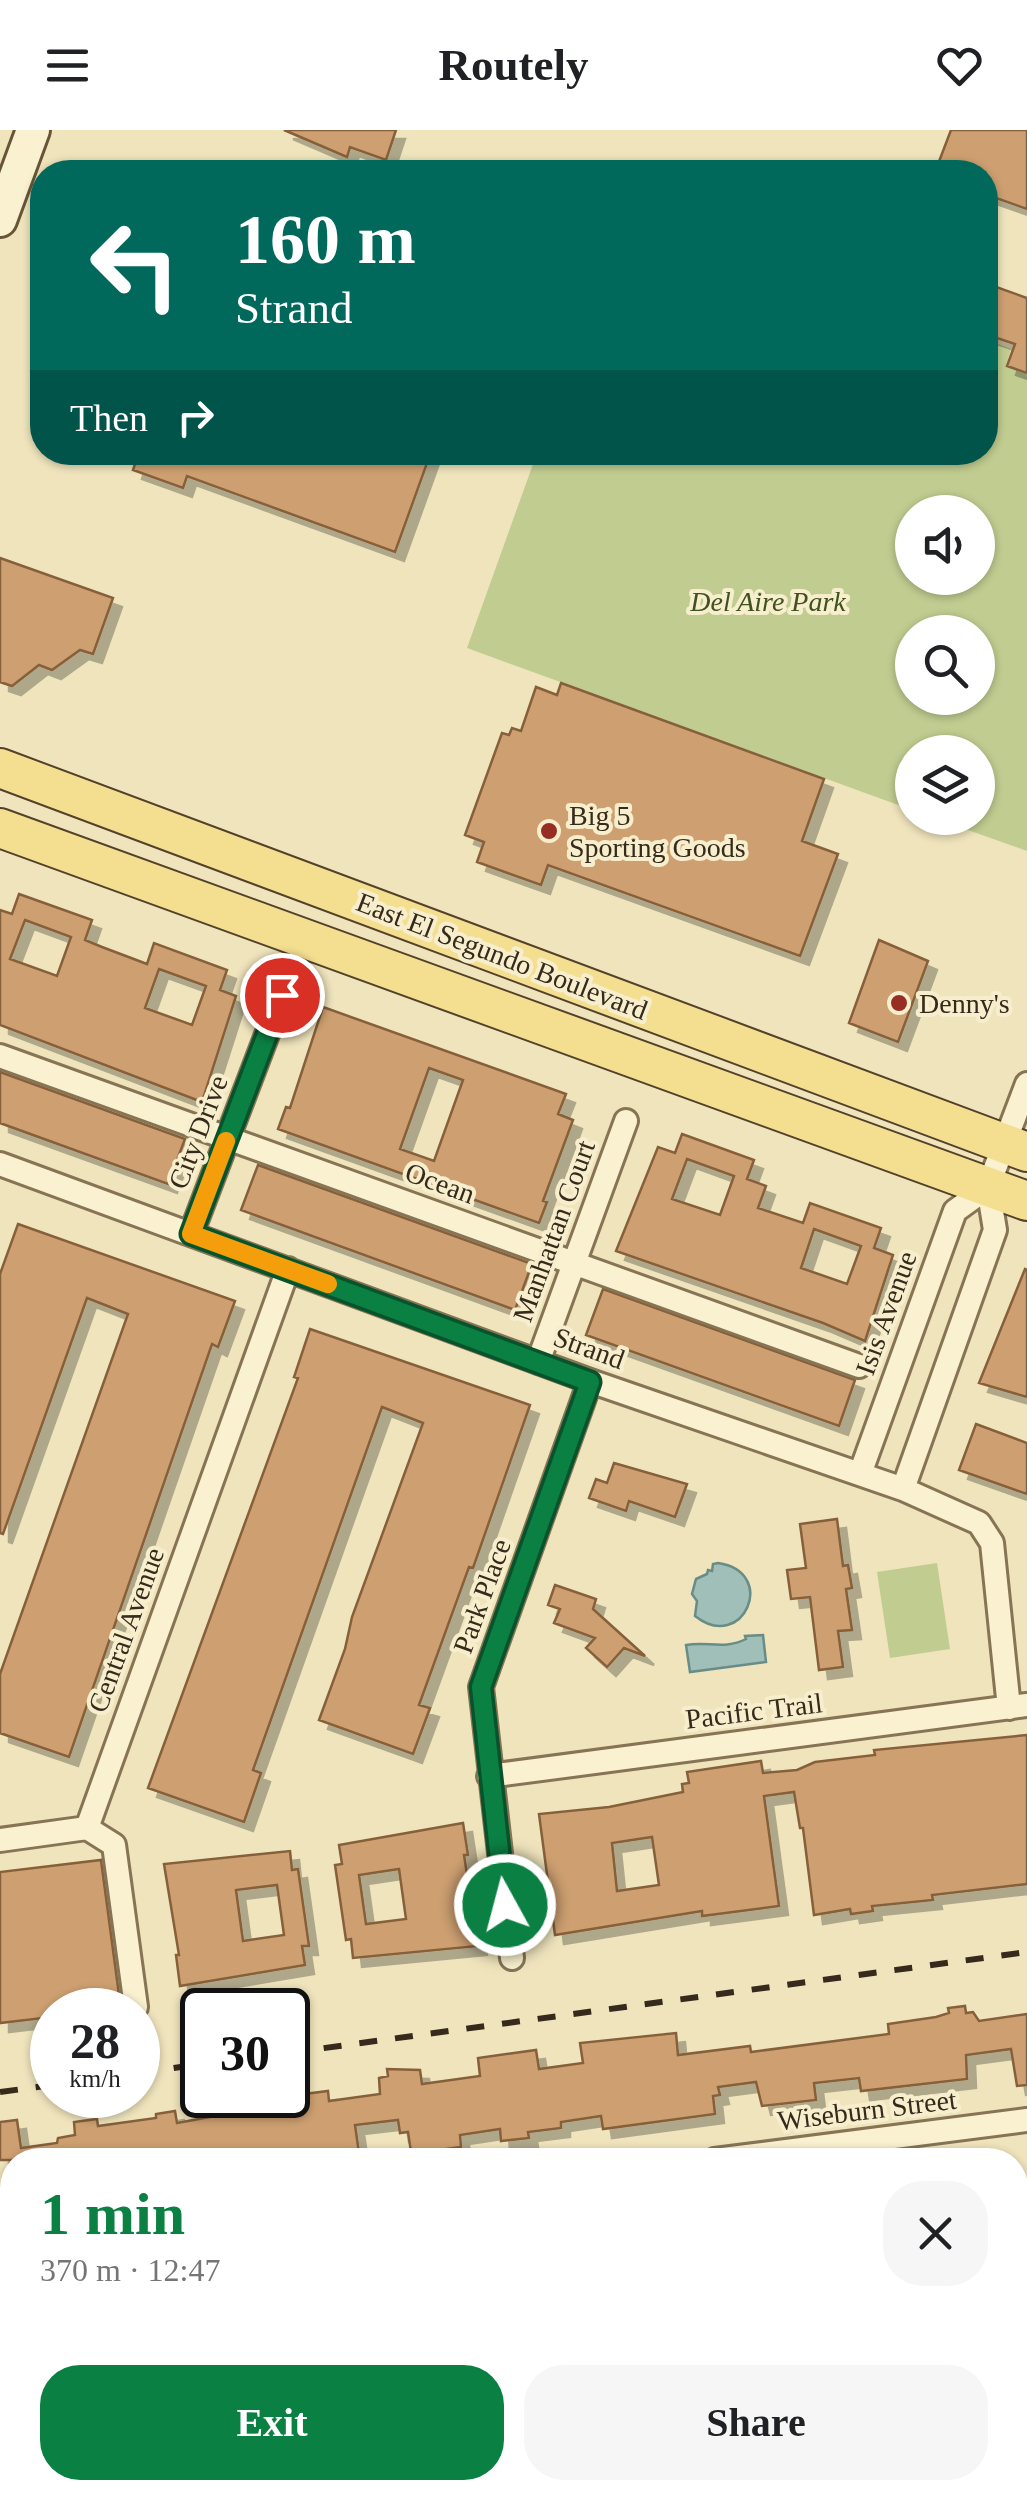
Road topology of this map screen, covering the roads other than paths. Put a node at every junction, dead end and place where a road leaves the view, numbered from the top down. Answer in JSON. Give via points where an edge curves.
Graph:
{"nodes":[{"id":1,"x":33,"y":130,"type":"edge"},
{"id":2,"x":0,"y":220,"type":"edge"},
{"id":3,"x":0,"y":768,"type":"edge"},
{"id":4,"x":0,"y":828,"type":"edge"},
{"id":5,"x":282,"y":995,"type":"dead end"},
{"id":6,"x":0,"y":1056,"type":"edge"},
{"id":7,"x":1026,"y":1091,"type":"edge"},
{"id":8,"x":626,"y":1122,"type":"dead end"},
{"id":9,"x":228,"y":1138,"type":"junction"},
{"id":10,"x":1015,"y":1148,"type":"edge"},
{"id":11,"x":0,"y":1164,"type":"edge"},
{"id":12,"x":988,"y":1187,"type":"junction"},
{"id":13,"x":1027,"y":1201,"type":"edge"},
{"id":14,"x":191,"y":1234,"type":"junction"},
{"id":15,"x":574,"y":1263,"type":"junction"},
{"id":16,"x":288,"y":1269,"type":"junction"},
{"id":17,"x":538,"y":1362,"type":"junction"},
{"id":18,"x":859,"y":1366,"type":"dead end"},
{"id":19,"x":590,"y":1382,"type":"junction"},
{"id":20,"x":860,"y":1474,"type":"junction"},
{"id":21,"x":902,"y":1489,"type":"junction"},
{"id":22,"x":1018,"y":1706,"type":"edge"},
{"id":23,"x":490,"y":1776,"type":"junction"},
{"id":24,"x":87,"y":1828,"type":"junction"},
{"id":25,"x":0,"y":1840,"type":"edge"},
{"id":26,"x":512,"y":1958,"type":"dead end"},
{"id":27,"x":134,"y":1988,"type":"edge"},
{"id":28,"x":1027,"y":2120,"type":"edge"},
{"id":29,"x":809,"y":2148,"type":"edge"}],
"edges":[{"from":1,"to":2,"type":"main road"},
{"from":3,"to":10,"type":"main road","name":"East El Segundo Boulevard"},
{"from":4,"to":12,"type":"main road","name":"East El Segundo Boulevard"},
{"from":5,"to":9,"type":"street","name":"City Drive"},
{"from":6,"to":9,"type":"street","name":"Ocean"},
{"from":7,"to":10,"type":"street","name":"Isis Avenue"},
{"from":8,"to":15,"type":"street","name":"Manhattan Court"},
{"from":9,"to":14,"type":"street","name":"City Drive"},
{"from":9,"to":15,"type":"street","name":"Ocean"},
{"from":10,"to":12,"type":"street","name":"Isis Avenue"},
{"from":11,"to":14,"type":"street","name":"Strand"},
{"from":12,"to":13,"type":"main road","name":"East El Segundo Boulevard"},
{"from":12,"to":20,"type":"street","name":"Isis Avenue","via":[[955,1211]]},
{"from":12,"to":21,"type":"street","name":"Isis Avenue","via":[[995,1230]]},
{"from":14,"to":16,"type":"street","name":"Strand"},
{"from":15,"to":17,"type":"street","name":"Manhattan Court"},
{"from":15,"to":18,"type":"street","name":"Ocean"},
{"from":16,"to":17,"type":"street","name":"Strand"},
{"from":16,"to":24,"type":"street","name":"Central Avenue"},
{"from":17,"to":19,"type":"street","name":"Strand"},
{"from":19,"to":20,"type":"street","name":"Strand"},
{"from":19,"to":23,"type":"street","name":"Park Place","via":[[481,1687]]},
{"from":20,"to":21,"type":"street","name":"Strand"},
{"from":21,"to":22,"type":"street","name":"Strand","via":[[979,1523],[992,1543]]},
{"from":22,"to":23,"type":"street","name":"Pacific Trail"},
{"from":23,"to":26,"type":"street","name":"Park Place"},
{"from":24,"to":25,"type":"street"},
{"from":24,"to":27,"type":"street","via":[[114,1844]]},
{"from":28,"to":29,"type":"street","name":"Wiseburn Street"}]}
